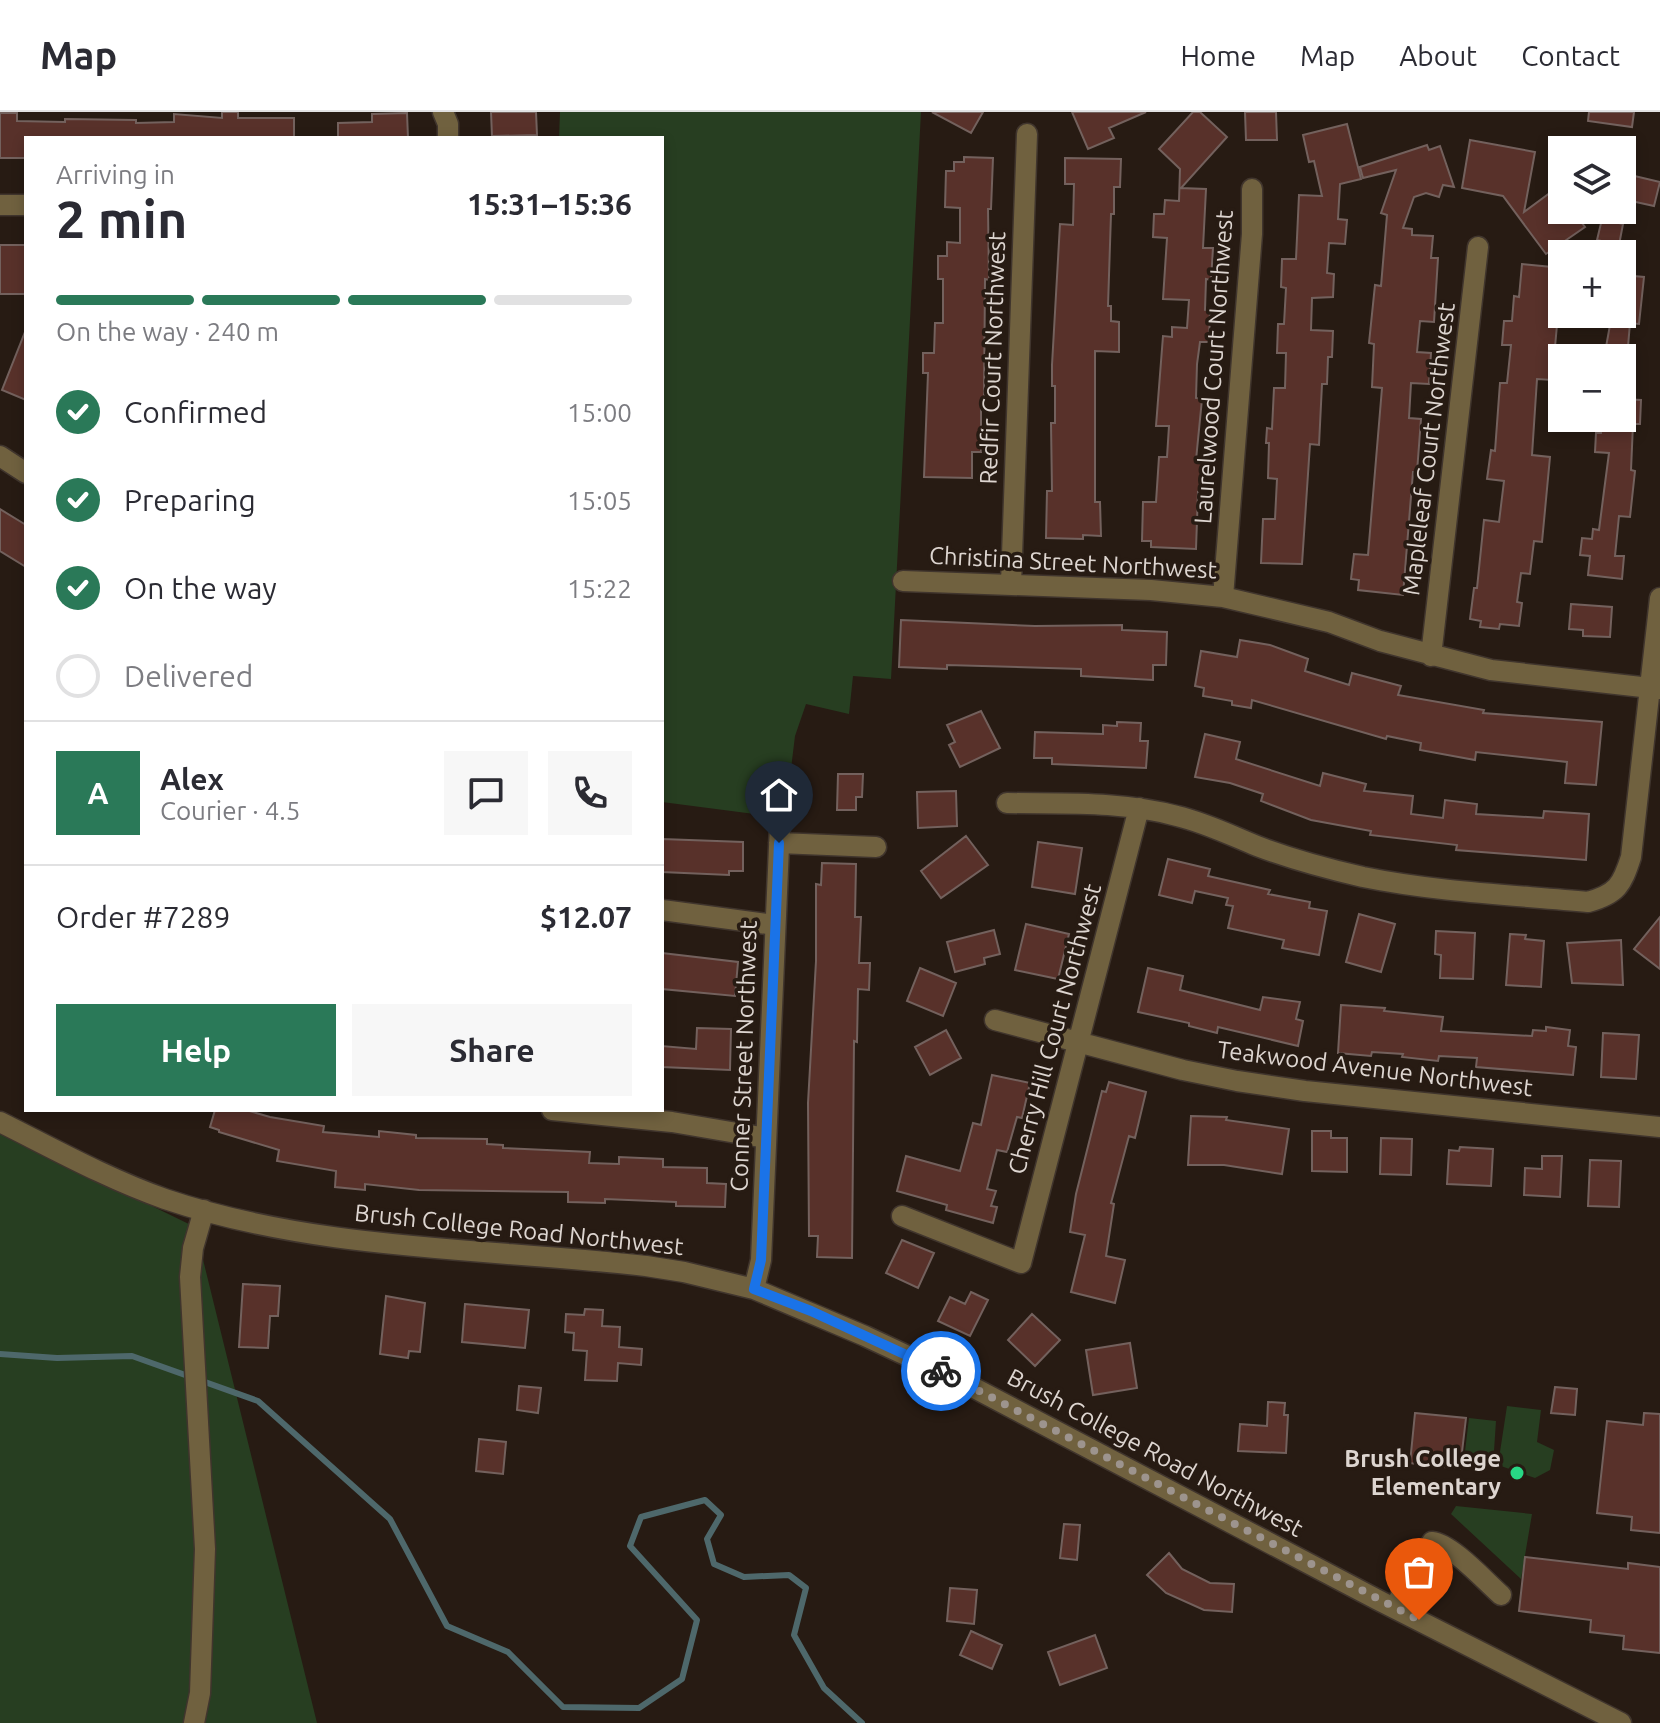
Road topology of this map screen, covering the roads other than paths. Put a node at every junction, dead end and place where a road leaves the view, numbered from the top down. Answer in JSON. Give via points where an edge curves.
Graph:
{"nodes":[{"id":1,"x":443,"y":112,"type":"edge"},
{"id":2,"x":1027,"y":134,"type":"dead end"},
{"id":3,"x":448,"y":136,"type":"edge"},
{"id":4,"x":1252,"y":189,"type":"dead end"},
{"id":5,"x":0,"y":205,"type":"edge"},
{"id":6,"x":24,"y":205,"type":"edge"},
{"id":7,"x":1478,"y":247,"type":"dead end"},
{"id":8,"x":0,"y":456,"type":"edge"},
{"id":9,"x":24,"y":472,"type":"edge"},
{"id":10,"x":903,"y":581,"type":"dead end"},
{"id":11,"x":1011,"y":584,"type":"junction"},
{"id":12,"x":1223,"y":597,"type":"junction"},
{"id":13,"x":1660,"y":598,"type":"edge"},
{"id":14,"x":1431,"y":656,"type":"junction"},
{"id":15,"x":1654,"y":688,"type":"edge"},
{"id":16,"x":1007,"y":803,"type":"dead end"},
{"id":17,"x":1139,"y":808,"type":"junction"},
{"id":18,"x":876,"y":847,"type":"dead end"},
{"id":19,"x":664,"y":910,"type":"edge"},
{"id":20,"x":775,"y":925,"type":"junction"},
{"id":21,"x":995,"y":1020,"type":"dead end"},
{"id":22,"x":1078,"y":1042,"type":"junction"},
{"id":23,"x":572,"y":1112,"type":"edge"},
{"id":24,"x":0,"y":1122,"type":"edge"},
{"id":25,"x":1660,"y":1127,"type":"edge"},
{"id":26,"x":766,"y":1138,"type":"junction"},
{"id":27,"x":204,"y":1210,"type":"junction"},
{"id":28,"x":902,"y":1216,"type":"dead end"},
{"id":29,"x":754,"y":1289,"type":"junction"},
{"id":30,"x":1501,"y":1595,"type":"dead end"},
{"id":31,"x":1394,"y":1608,"type":"junction"},
{"id":32,"x":194,"y":1723,"type":"edge"},
{"id":33,"x":1621,"y":1723,"type":"edge"}],
"edges":[{"from":1,"to":3,"type":"street"},
{"from":2,"to":11,"type":"street","name":"Redfir Court Northwest"},
{"from":4,"to":12,"type":"street","name":"Laurelwood Court Northwest"},
{"from":5,"to":6,"type":"street"},
{"from":7,"to":14,"type":"street","name":"Mapleleaf Court Northwest"},
{"from":8,"to":9,"type":"street"},
{"from":10,"to":11,"type":"street","name":"Christina Street Northwest"},
{"from":11,"to":12,"type":"street","name":"Christina Street Northwest"},
{"from":12,"to":14,"type":"street","name":"Christina Street Northwest","via":[[1329,622]]},
{"from":13,"to":15,"type":"street"},
{"from":14,"to":15,"type":"street","name":"Christina Street Northwest","via":[[1491,670]]},
{"from":15,"to":17,"type":"street","via":[[1631,857],[1617,889],[1588,902],[1401,883],[1300,860],[1212,825]]},
{"from":16,"to":17,"type":"street"},
{"from":17,"to":22,"type":"street","name":"Cherry Hill Court Northwest"},
{"from":18,"to":20,"type":"street","name":"Conner Street Northwest","via":[[780,833]]},
{"from":19,"to":20,"type":"street"},
{"from":20,"to":26,"type":"street","name":"Conner Street Northwest"},
{"from":21,"to":22,"type":"street","name":"Teakwood Avenue Northwest"},
{"from":22,"to":25,"type":"street","name":"Teakwood Avenue Northwest","via":[[1183,1070],[1278,1087]]},
{"from":22,"to":28,"type":"street","name":"Cherry Hill Court Northwest","via":[[1021,1263]]},
{"from":23,"to":26,"type":"street"},
{"from":24,"to":27,"type":"street","name":"Brush College Road Northwest","via":[[138,1189]]},
{"from":26,"to":29,"type":"street","name":"Conner Street Northwest","via":[[761,1260]]},
{"from":27,"to":29,"type":"street","name":"Brush College Road Northwest","via":[[340,1237],[646,1266]]},
{"from":27,"to":32,"type":"street","via":[[190,1277],[205,1549],[200,1693]]},
{"from":29,"to":31,"type":"street","name":"Brush College Road Northwest","via":[[959,1380]]},
{"from":30,"to":31,"type":"street","via":[[1454,1553],[1432,1542]]},
{"from":31,"to":33,"type":"street","name":"Brush College Road Northwest"}]}
